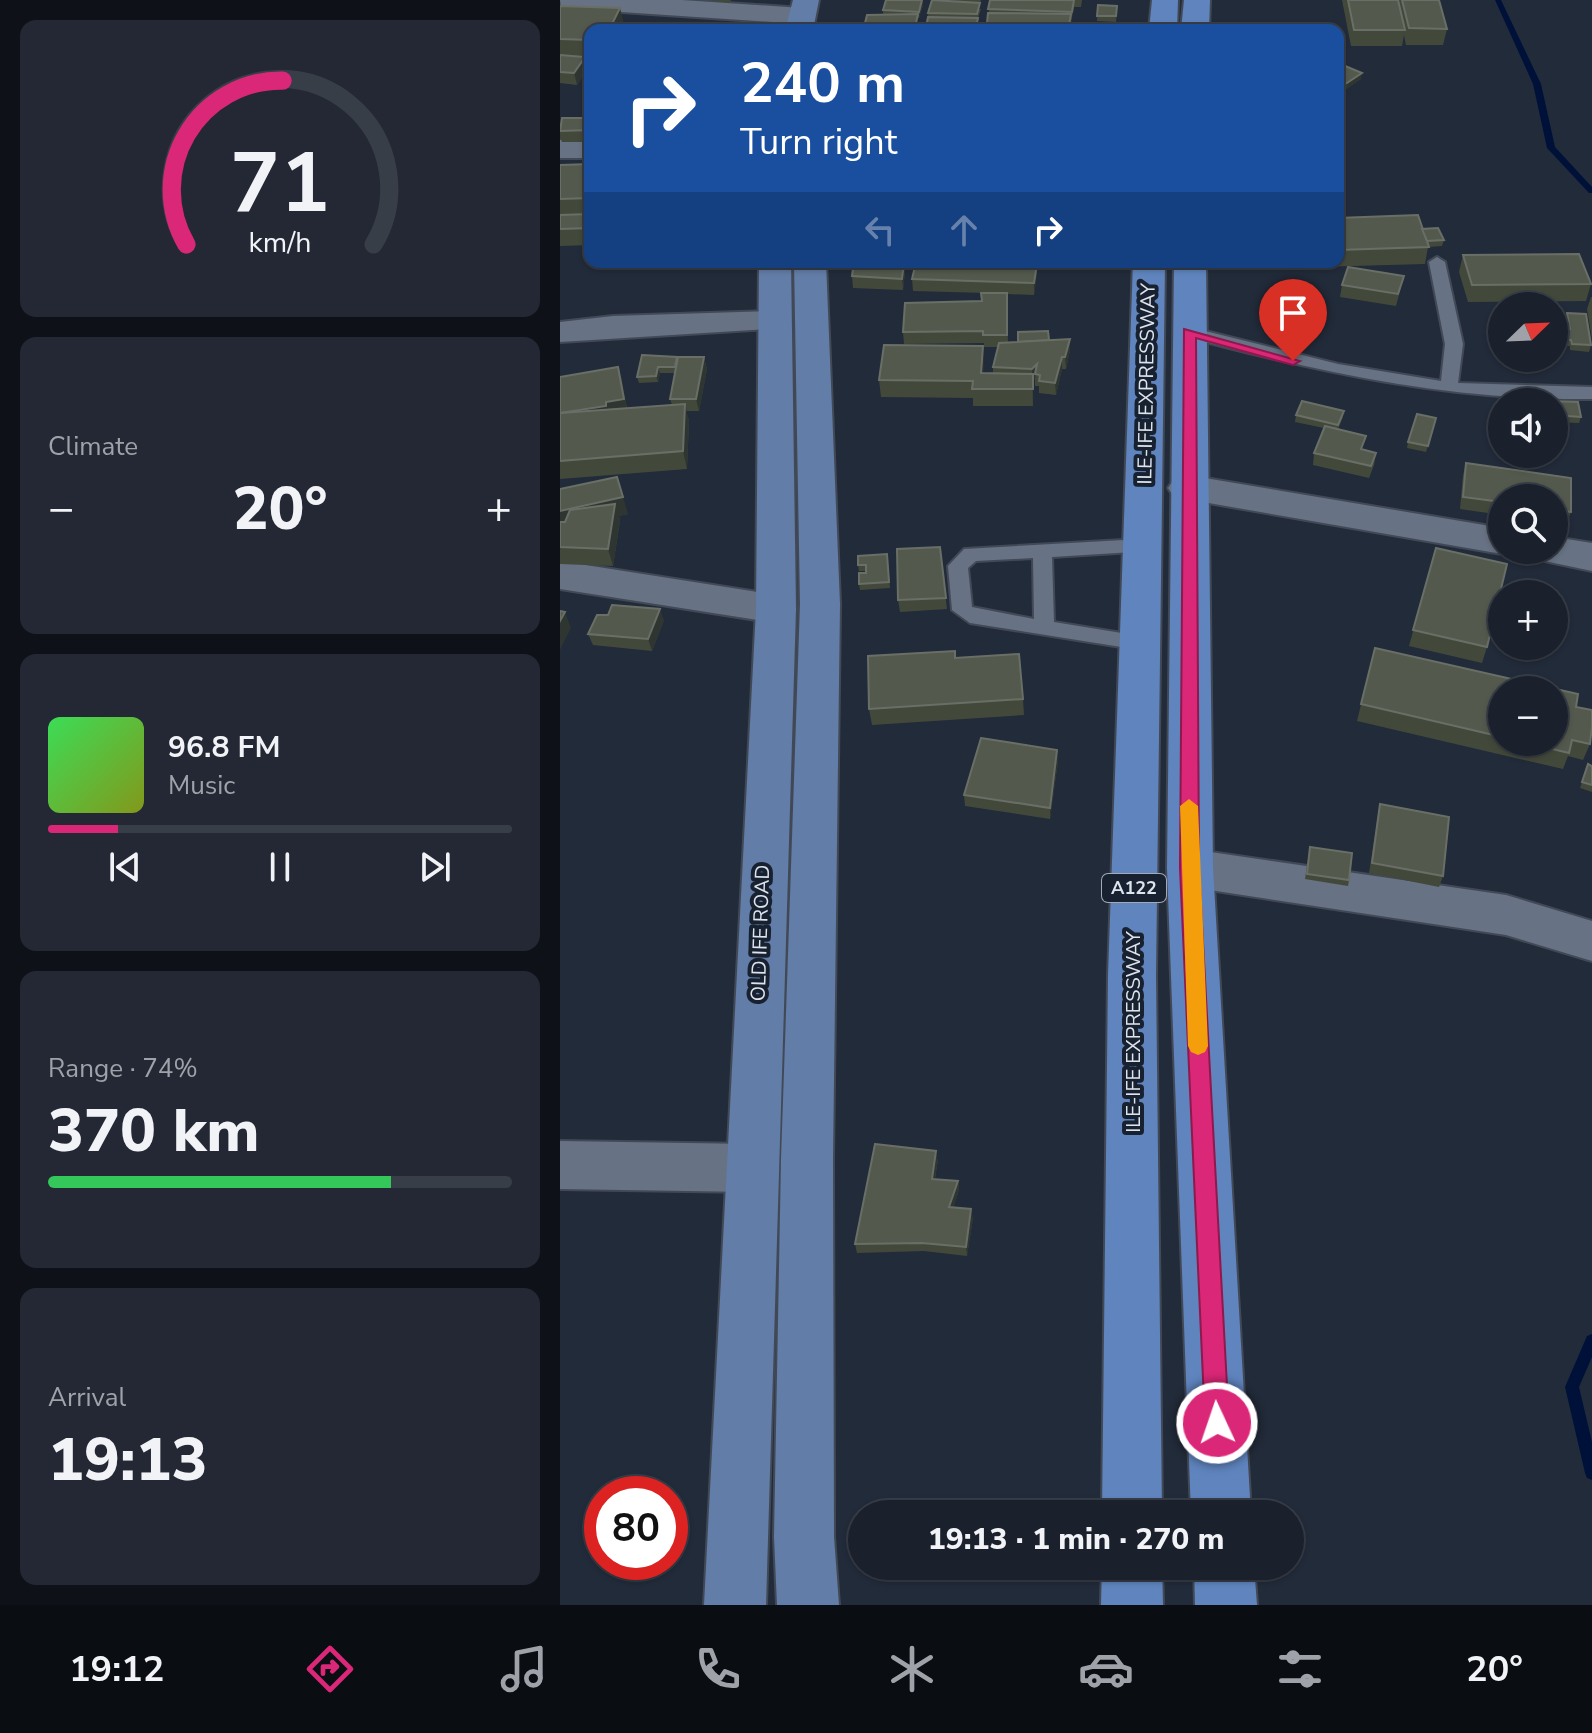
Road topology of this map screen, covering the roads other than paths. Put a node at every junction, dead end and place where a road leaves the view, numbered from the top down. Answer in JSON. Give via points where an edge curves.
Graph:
{"nodes":[{"id":1,"x":561,"y":0,"type":"edge"},
{"id":2,"x":1165,"y":0,"type":"edge"},
{"id":3,"x":1197,"y":0,"type":"edge"},
{"id":4,"x":802,"y":15,"type":"edge"},
{"id":5,"x":1163,"y":24,"type":"edge"},
{"id":6,"x":1195,"y":24,"type":"edge"},
{"id":7,"x":560,"y":149,"type":"edge"},
{"id":8,"x":584,"y":149,"type":"edge"},
{"id":9,"x":1437,"y":262,"type":"dead end"},
{"id":10,"x":775,"y":268,"type":"edge"},
{"id":11,"x":810,"y":268,"type":"edge"},
{"id":12,"x":1149,"y":268,"type":"edge"},
{"id":13,"x":1190,"y":268,"type":"edge"},
{"id":14,"x":773,"y":321,"type":"junction"},
{"id":15,"x":560,"y":332,"type":"edge"},
{"id":16,"x":1189,"y":332,"type":"junction"},
{"id":17,"x":1449,"y":387,"type":"junction"},
{"id":18,"x":1592,"y":393,"type":"edge"},
{"id":19,"x":1187,"y":488,"type":"junction"},
{"id":20,"x":1488,"y":539,"type":"edge"},
{"id":21,"x":1142,"y":546,"type":"junction"},
{"id":22,"x":1042,"y":550,"type":"junction"},
{"id":23,"x":1568,"y":553,"type":"edge"},
{"id":24,"x":1592,"y":557,"type":"edge"},
{"id":25,"x":560,"y":575,"type":"edge"},
{"id":26,"x":776,"y":609,"type":"junction"},
{"id":27,"x":1044,"y":627,"type":"junction"},
{"id":28,"x":1140,"y":643,"type":"junction"},
{"id":29,"x":1190,"y":868,"type":"junction"},
{"id":30,"x":1592,"y":941,"type":"edge"},
{"id":31,"x":560,"y":1165,"type":"edge"},
{"id":32,"x":750,"y":1168,"type":"junction"},
{"id":33,"x":1132,"y":1500,"type":"edge"},
{"id":34,"x":1220,"y":1500,"type":"edge"},
{"id":35,"x":1132,"y":1580,"type":"edge"},
{"id":36,"x":1225,"y":1580,"type":"edge"},
{"id":37,"x":735,"y":1605,"type":"edge"},
{"id":38,"x":808,"y":1605,"type":"edge"},
{"id":39,"x":1132,"y":1605,"type":"edge"},
{"id":40,"x":1226,"y":1605,"type":"edge"}],
"edges":[{"from":1,"to":4,"type":"street"},
{"from":2,"to":5,"type":"highway"},
{"from":3,"to":6,"type":"highway"},
{"from":7,"to":8,"type":"street"},
{"from":9,"to":17,"type":"lane","via":[[1454,344]]},
{"from":10,"to":14,"type":"main road","name":"OLD IFE ROAD"},
{"from":11,"to":38,"type":"main road","via":[[820,604],[807,1159]]},
{"from":12,"to":21,"type":"highway","name":"ILE-IFE EXPRESSWAY","number":"A122"},
{"from":13,"to":16,"type":"highway","name":"ILE-IFE EXPRESSWAY","number":"A122"},
{"from":14,"to":15,"type":"street"},
{"from":14,"to":26,"type":"main road","name":"OLD IFE ROAD"},
{"from":16,"to":17,"type":"lane","via":[[1319,368]]},
{"from":16,"to":19,"type":"highway","name":"ILE-IFE EXPRESSWAY","number":"A122"},
{"from":17,"to":18,"type":"lane"},
{"from":19,"to":20,"type":"street"},
{"from":19,"to":29,"type":"highway","name":"ILE-IFE EXPRESSWAY","number":"A122"},
{"from":21,"to":22,"type":"lane"},
{"from":21,"to":28,"type":"highway","name":"ILE-IFE EXPRESSWAY","number":"A122"},
{"from":22,"to":27,"type":"lane"},
{"from":22,"to":27,"type":"lane","via":[[971,554],[958,566],[965,613]]},
{"from":23,"to":24,"type":"street"},
{"from":25,"to":26,"type":"street"},
{"from":26,"to":32,"type":"main road","name":"OLD IFE ROAD"},
{"from":27,"to":28,"type":"lane"},
{"from":28,"to":33,"type":"highway","name":"ILE-IFE EXPRESSWAY","number":"A122","via":[[1132,975]]},
{"from":29,"to":30,"type":"street","via":[[1506,915]]},
{"from":29,"to":34,"type":"highway","name":"ILE-IFE EXPRESSWAY","number":"A122"},
{"from":31,"to":32,"type":"street"},
{"from":32,"to":37,"type":"main road","name":"OLD IFE ROAD"},
{"from":35,"to":39,"type":"highway"},
{"from":36,"to":40,"type":"highway"}]}
